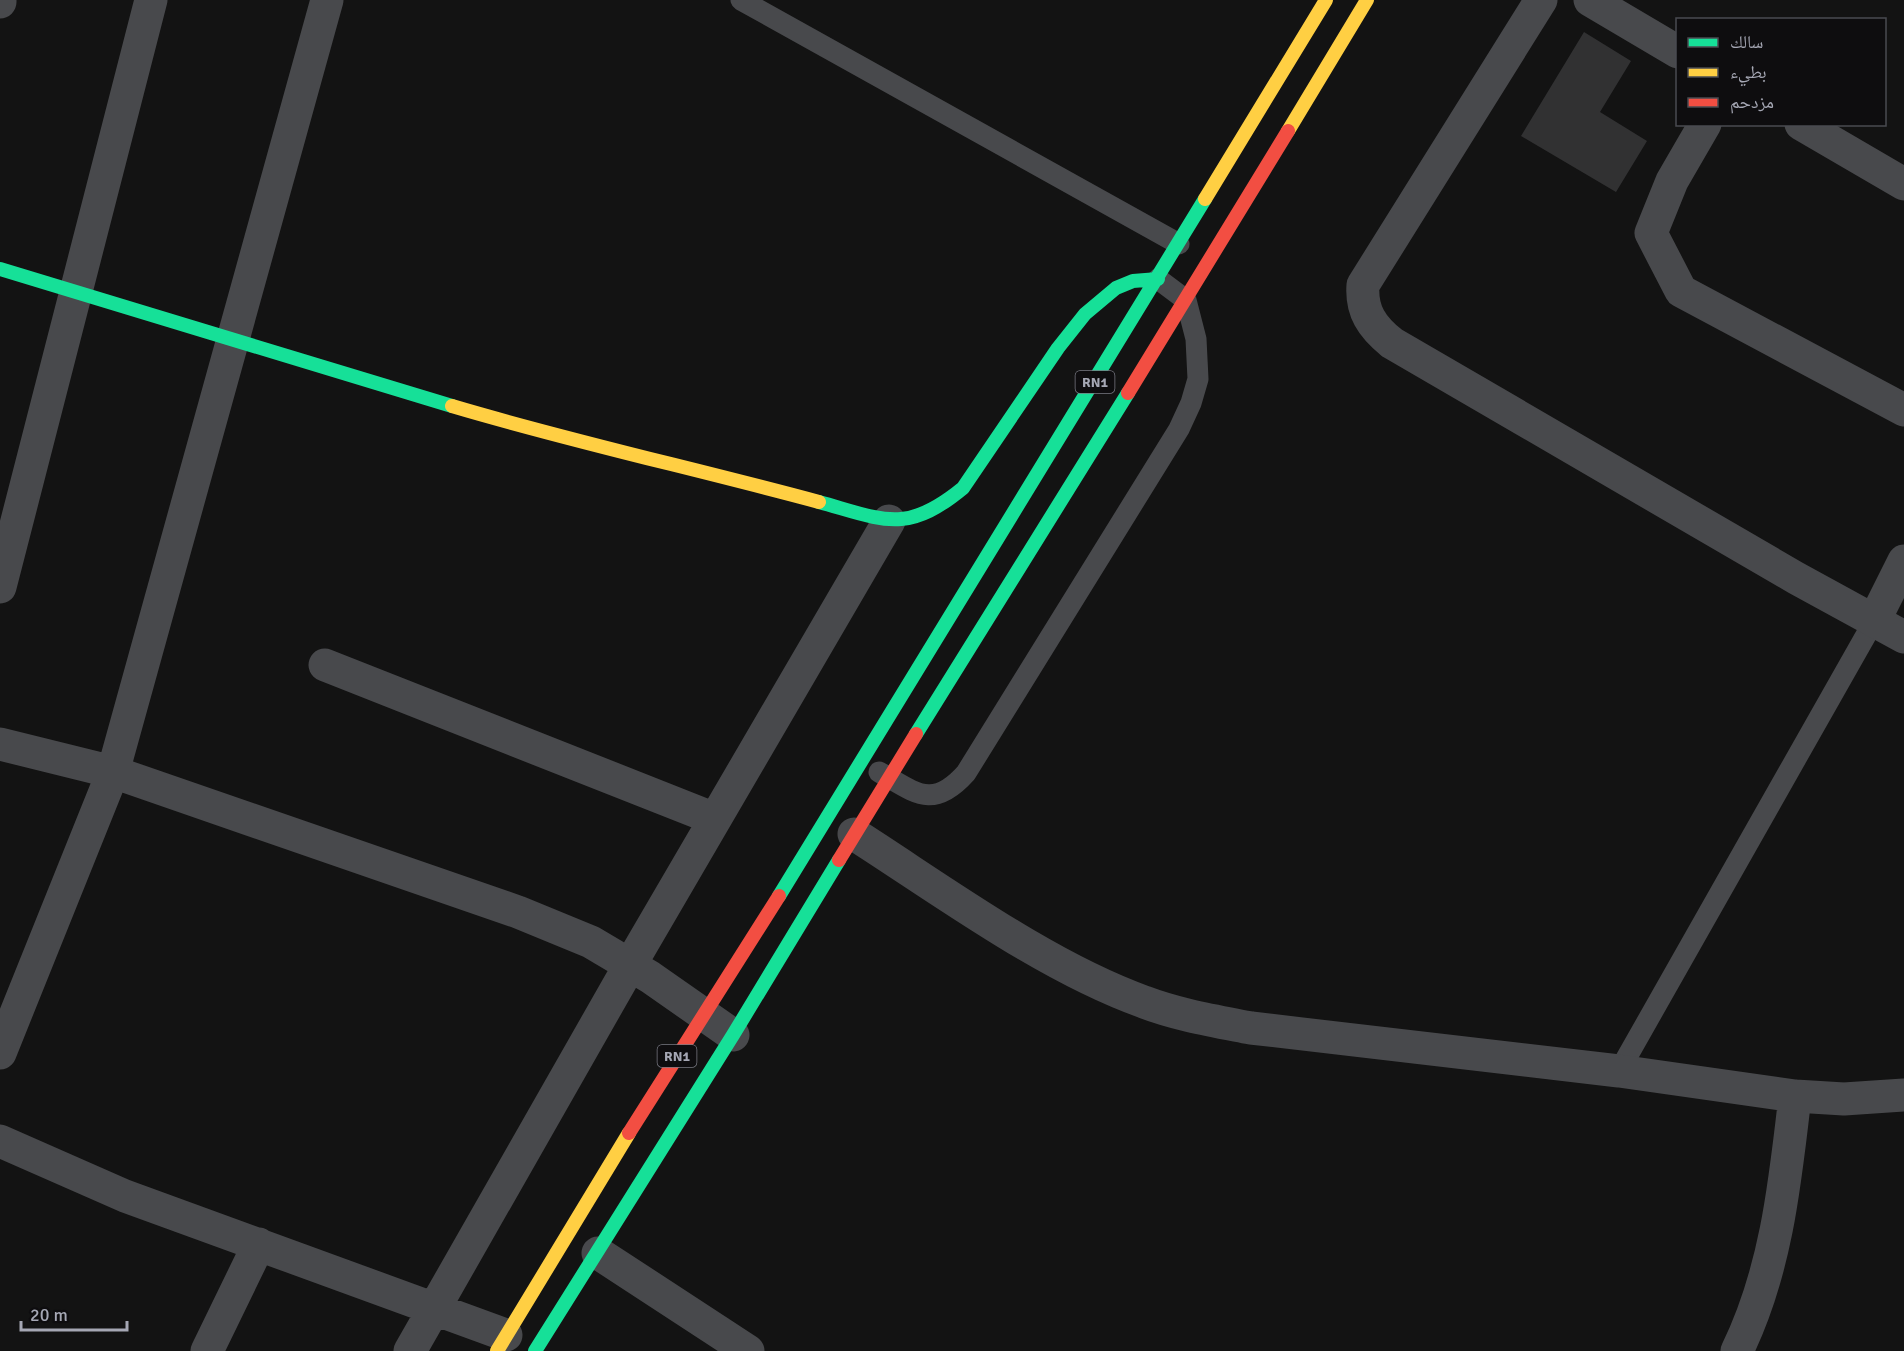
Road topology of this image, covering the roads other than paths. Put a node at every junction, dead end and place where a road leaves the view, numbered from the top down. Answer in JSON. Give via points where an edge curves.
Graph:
{"nodes":[{"id":1,"x":151,"y":0,"type":"edge"},
{"id":2,"x":327,"y":0,"type":"edge"},
{"id":3,"x":741,"y":0,"type":"edge"},
{"id":4,"x":1326,"y":0,"type":"edge"},
{"id":5,"x":1367,"y":0,"type":"edge"},
{"id":6,"x":1541,"y":0,"type":"edge"},
{"id":7,"x":1590,"y":0,"type":"edge"},
{"id":8,"x":1676,"y":51,"type":"edge"},
{"id":9,"x":1704,"y":126,"type":"edge"},
{"id":10,"x":1806,"y":126,"type":"edge"},
{"id":11,"x":1889,"y":163,"type":"edge"},
{"id":12,"x":1904,"y":184,"type":"edge"},
{"id":13,"x":1179,"y":244,"type":"junction"},
{"id":14,"x":0,"y":269,"type":"edge"},
{"id":15,"x":1158,"y":279,"type":"junction"},
{"id":16,"x":77,"y":290,"type":"junction"},
{"id":17,"x":1186,"y":300,"type":"junction"},
{"id":18,"x":234,"y":339,"type":"junction"},
{"id":19,"x":1904,"y":410,"type":"edge"},
{"id":20,"x":889,"y":521,"type":"junction"},
{"id":21,"x":1904,"y":561,"type":"edge"},
{"id":22,"x":0,"y":586,"type":"edge"},
{"id":23,"x":1874,"y":621,"type":"junction"},
{"id":24,"x":1904,"y":637,"type":"edge"},
{"id":25,"x":325,"y":665,"type":"dead end"},
{"id":26,"x":0,"y":744,"type":"edge"},
{"id":27,"x":861,"y":762,"type":"junction"},
{"id":28,"x":113,"y":772,"type":"junction"},
{"id":29,"x":889,"y":777,"type":"junction"},
{"id":30,"x":715,"y":819,"type":"junction"},
{"id":31,"x":854,"y":834,"type":"junction"},
{"id":32,"x":630,"y":965,"type":"junction"},
{"id":33,"x":702,"y":1014,"type":"junction"},
{"id":34,"x":734,"y":1035,"type":"junction"},
{"id":35,"x":0,"y":1053,"type":"edge"},
{"id":36,"x":1619,"y":1071,"type":"junction"},
{"id":37,"x":1904,"y":1095,"type":"edge"},
{"id":38,"x":1795,"y":1096,"type":"junction"},
{"id":39,"x":0,"y":1141,"type":"edge"},
{"id":40,"x":259,"y":1244,"type":"junction"},
{"id":41,"x":598,"y":1253,"type":"junction"},
{"id":42,"x":435,"y":1310,"type":"junction"},
{"id":43,"x":501,"y":1343,"type":"edge"},
{"id":44,"x":207,"y":1351,"type":"edge"},
{"id":45,"x":410,"y":1351,"type":"edge"},
{"id":46,"x":535,"y":1351,"type":"edge"},
{"id":47,"x":748,"y":1351,"type":"edge"},
{"id":48,"x":1737,"y":1351,"type":"edge"}],
"edges":[{"from":1,"to":16,"type":"street"},
{"from":2,"to":18,"type":"street"},
{"from":3,"to":13,"type":"lane"},
{"from":4,"to":13,"type":"main road","number":"RN1"},
{"from":5,"to":17,"type":"main road","number":"RN1"},
{"from":6,"to":23,"type":"street","via":[[1363,285],[1362,299],[1368,317],[1392,343]]},
{"from":7,"to":8,"type":"street"},
{"from":9,"to":19,"type":"street","via":[[1672,181],[1651,233],[1681,291]]},
{"from":10,"to":11,"type":"street"},
{"from":11,"to":12,"type":"street"},
{"from":13,"to":15,"type":"main road","number":"RN1"},
{"from":14,"to":16,"type":"main road"},
{"from":15,"to":17,"type":"lane"},
{"from":15,"to":20,"type":"main road","via":[[1133,281],[1116,288],[1085,314],[963,488],[915,519]]},
{"from":15,"to":27,"type":"main road","number":"RN1"},
{"from":16,"to":18,"type":"main road"},
{"from":16,"to":22,"type":"street"},
{"from":17,"to":29,"type":"main road","number":"RN1"},
{"from":17,"to":29,"type":"lane","via":[[1198,358],[1191,403],[1138,498],[1013,693],[985,746],[953,788],[942,793],[908,791]]},
{"from":18,"to":20,"type":"main road","via":[[516,425]]},
{"from":18,"to":28,"type":"street"},
{"from":20,"to":30,"type":"street"},
{"from":21,"to":23,"type":"street"},
{"from":23,"to":24,"type":"street"},
{"from":23,"to":36,"type":"lane"},
{"from":25,"to":30,"type":"street"},
{"from":26,"to":28,"type":"street"},
{"from":27,"to":29,"type":"lane"},
{"from":27,"to":33,"type":"main road","number":"RN1"},
{"from":28,"to":32,"type":"street","via":[[507,908],[591,942]]},
{"from":28,"to":35,"type":"street"},
{"from":29,"to":31,"type":"main road","number":"RN1"},
{"from":30,"to":32,"type":"street"},
{"from":31,"to":34,"type":"main road","number":"RN1"},
{"from":31,"to":36,"type":"street","via":[[1033,947],[1092,980],[1143,1002],[1251,1028]]},
{"from":32,"to":33,"type":"street"},
{"from":32,"to":42,"type":"street"},
{"from":33,"to":34,"type":"street"},
{"from":33,"to":43,"type":"main road","number":"RN1"},
{"from":34,"to":41,"type":"main road","number":"RN1"},
{"from":36,"to":38,"type":"street"},
{"from":37,"to":38,"type":"street","via":[[1844,1099]]},
{"from":38,"to":48,"type":"street","via":[[1777,1233],[1765,1282]]},
{"from":39,"to":40,"type":"street","via":[[125,1196]]},
{"from":40,"to":42,"type":"street"},
{"from":40,"to":44,"type":"street"},
{"from":41,"to":46,"type":"main road","number":"RN1"},
{"from":41,"to":47,"type":"street"},
{"from":42,"to":43,"type":"street"},
{"from":42,"to":45,"type":"street"}]}
